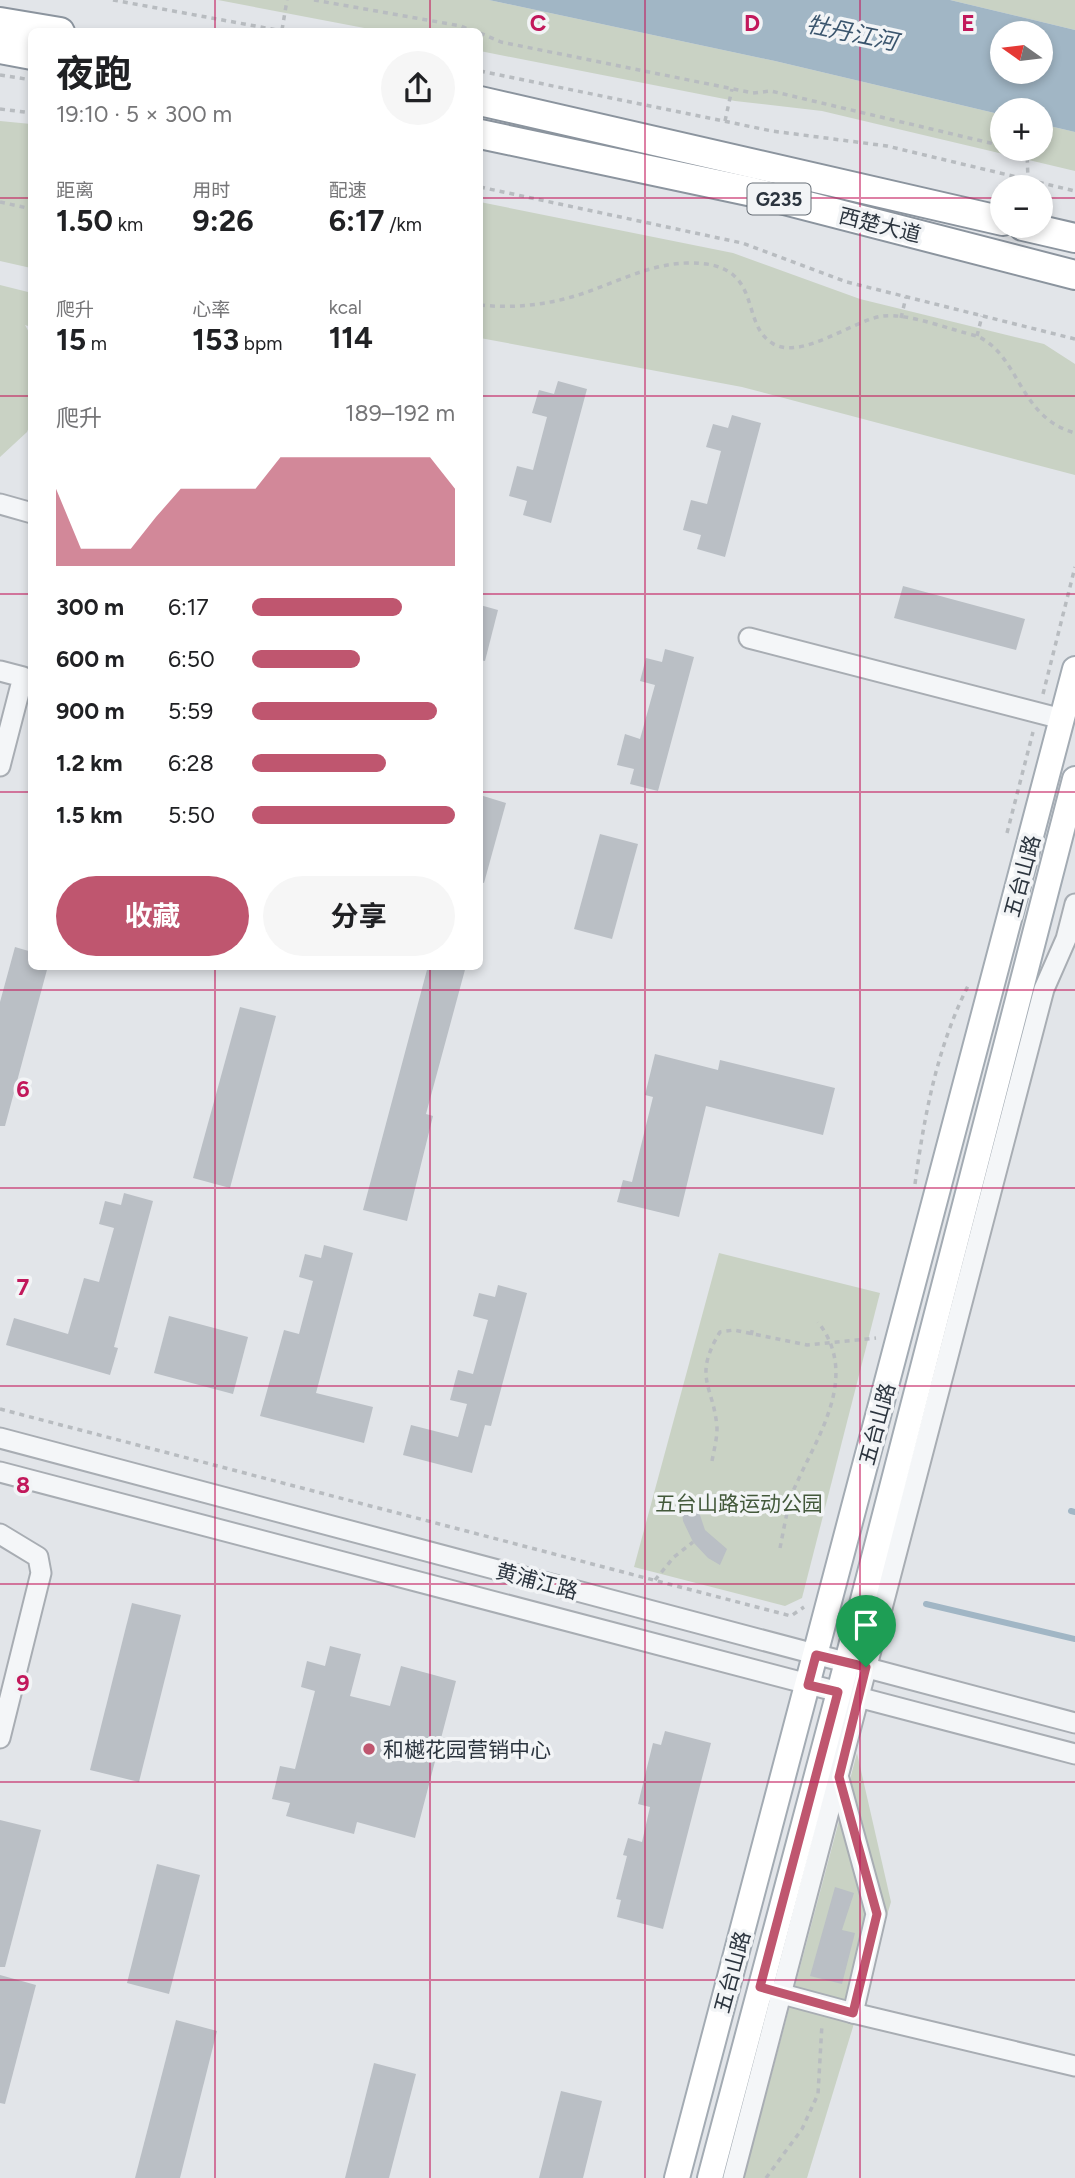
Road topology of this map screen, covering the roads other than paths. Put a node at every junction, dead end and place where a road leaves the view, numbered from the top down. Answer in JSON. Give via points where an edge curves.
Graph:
{"nodes":[{"id":1,"x":0,"y":22,"type":"edge"},
{"id":2,"x":36,"y":28,"type":"edge"},
{"id":3,"x":0,"y":49,"type":"edge"},
{"id":4,"x":28,"y":54,"type":"edge"},
{"id":5,"x":483,"y":102,"type":"edge"},
{"id":6,"x":483,"y":135,"type":"edge"},
{"id":7,"x":990,"y":218,"type":"edge"},
{"id":8,"x":1053,"y":233,"type":"edge"},
{"id":9,"x":1075,"y":238,"type":"edge"},
{"id":10,"x":1075,"y":275,"type":"edge"},
{"id":11,"x":0,"y":505,"type":"edge"},
{"id":12,"x":28,"y":512,"type":"edge"},
{"id":13,"x":749,"y":638,"type":"dead end"},
{"id":14,"x":1075,"y":670,"type":"edge"},
{"id":15,"x":0,"y":671,"type":"edge"},
{"id":16,"x":1062,"y":719,"type":"junction"},
{"id":17,"x":0,"y":766,"type":"edge"},
{"id":18,"x":1075,"y":779,"type":"edge"},
{"id":19,"x":1075,"y":904,"type":"edge"},
{"id":20,"x":0,"y":1438,"type":"edge"},
{"id":21,"x":0,"y":1472,"type":"edge"},
{"id":22,"x":0,"y":1534,"type":"edge"},
{"id":23,"x":816,"y":1655,"type":"junction"},
{"id":24,"x":857,"y":1665,"type":"junction"},
{"id":25,"x":808,"y":1685,"type":"junction"},
{"id":26,"x":848,"y":1695,"type":"junction"},
{"id":27,"x":1075,"y":1723,"type":"edge"},
{"id":28,"x":0,"y":1738,"type":"edge"},
{"id":29,"x":1075,"y":1754,"type":"edge"},
{"id":30,"x":839,"y":1777,"type":"junction"},
{"id":31,"x":771,"y":1991,"type":"junction"},
{"id":32,"x":853,"y":2013,"type":"junction"},
{"id":33,"x":1075,"y":2066,"type":"edge"},
{"id":34,"x":677,"y":2178,"type":"edge"},
{"id":35,"x":710,"y":2178,"type":"edge"},
{"id":36,"x":733,"y":2178,"type":"edge"}],
"edges":[{"from":1,"to":2,"type":"highway"},
{"from":3,"to":4,"type":"highway"},
{"from":5,"to":7,"type":"highway","name":"西楚大道","number":"G235"},
{"from":6,"to":10,"type":"highway","name":"西楚大道","number":"G235","via":[[753,192]]},
{"from":8,"to":9,"type":"highway"},
{"from":11,"to":12,"type":"street"},
{"from":13,"to":16,"type":"street"},
{"from":14,"to":16,"type":"main road","name":"五台山路"},
{"from":15,"to":17,"type":"street","via":[[23,677]]},
{"from":16,"to":23,"type":"main road","name":"五台山路"},
{"from":18,"to":24,"type":"main road","name":"五台山路"},
{"from":19,"to":24,"type":"street","via":[[1066,939],[1044,989]]},
{"from":20,"to":23,"type":"street","name":"黄浦江路"},
{"from":21,"to":25,"type":"street","name":"黄浦江路"},
{"from":22,"to":28,"type":"street","via":[[38,1557],[41,1573]]},
{"from":23,"to":24,"type":"street","name":"黄浦江路"},
{"from":23,"to":25,"type":"main road","name":"五台山路"},
{"from":24,"to":26,"type":"main road","name":"五台山路"},
{"from":24,"to":27,"type":"street","name":"黄浦江路"},
{"from":25,"to":26,"type":"street","name":"黄浦江路"},
{"from":25,"to":34,"type":"main road","name":"五台山路"},
{"from":26,"to":29,"type":"street","name":"黄浦江路"},
{"from":26,"to":30,"type":"street"},
{"from":26,"to":31,"type":"main road","name":"五台山路"},
{"from":30,"to":31,"type":"street"},
{"from":30,"to":32,"type":"street","via":[[877,1914]]},
{"from":31,"to":32,"type":"street"},
{"from":31,"to":35,"type":"main road","name":"五台山路"},
{"from":31,"to":36,"type":"street"},
{"from":32,"to":33,"type":"street"}]}
